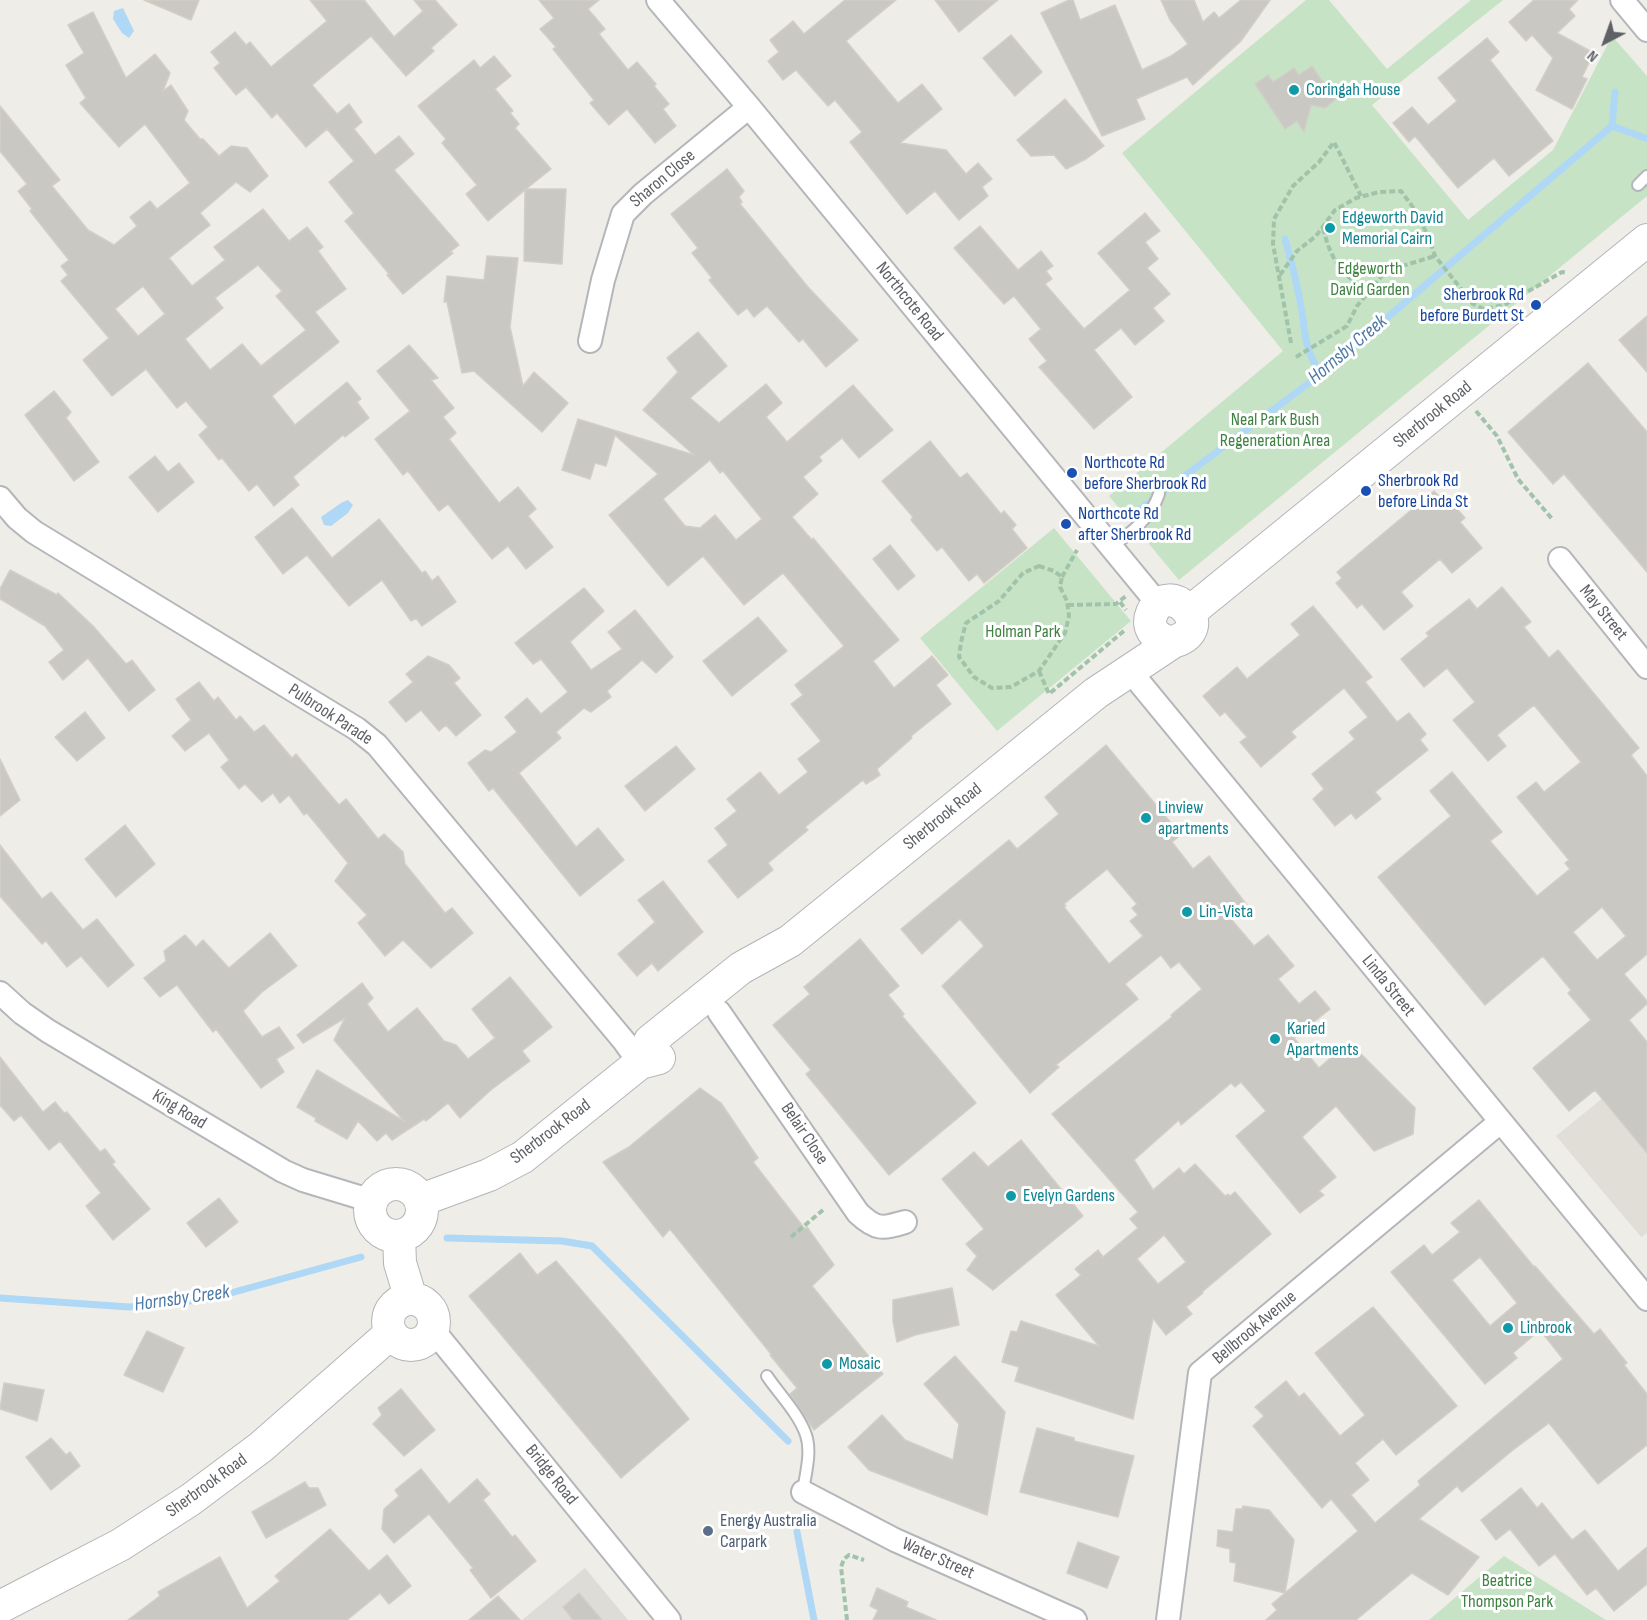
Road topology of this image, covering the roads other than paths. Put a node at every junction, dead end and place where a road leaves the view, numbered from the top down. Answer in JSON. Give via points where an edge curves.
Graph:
{"nodes":[{"id":1,"x":658,"y":0,"type":"edge"},
{"id":2,"x":1622,"y":0,"type":"edge"},
{"id":3,"x":1647,"y":30,"type":"edge"},
{"id":4,"x":749,"y":107,"type":"junction"},
{"id":5,"x":1647,"y":176,"type":"edge"},
{"id":6,"x":1638,"y":185,"type":"dead end"},
{"id":7,"x":1647,"y":240,"type":"edge"},
{"id":8,"x":590,"y":341,"type":"dead end"},
{"id":9,"x":1159,"y":494,"type":"dead end"},
{"id":10,"x":0,"y":498,"type":"edge"},
{"id":11,"x":1111,"y":547,"type":"junction"},
{"id":12,"x":1560,"y":559,"type":"dead end"},
{"id":13,"x":1147,"y":617,"type":"junction"},
{"id":14,"x":1647,"y":667,"type":"edge"},
{"id":15,"x":1130,"y":671,"type":"junction"},
{"id":16,"x":1096,"y":693,"type":"junction"},
{"id":17,"x":790,"y":941,"type":"junction"},
{"id":18,"x":0,"y":993,"type":"edge"},
{"id":19,"x":719,"y":1012,"type":"junction"},
{"id":20,"x":640,"y":1063,"type":"junction"},
{"id":21,"x":1500,"y":1122,"type":"junction"},
{"id":22,"x":421,"y":1200,"type":"junction"},
{"id":23,"x":372,"y":1201,"type":"junction"},
{"id":24,"x":905,"y":1222,"type":"dead end"},
{"id":25,"x":399,"y":1236,"type":"junction"},
{"id":26,"x":1643,"y":1284,"type":"edge"},
{"id":27,"x":411,"y":1299,"type":"junction"},
{"id":28,"x":433,"y":1330,"type":"junction"},
{"id":29,"x":391,"y":1333,"type":"junction"},
{"id":30,"x":767,"y":1376,"type":"dead end"},
{"id":31,"x":802,"y":1492,"type":"joint"},
{"id":32,"x":0,"y":1607,"type":"edge"},
{"id":33,"x":669,"y":1620,"type":"edge"},
{"id":34,"x":1075,"y":1620,"type":"edge"},
{"id":35,"x":1168,"y":1620,"type":"edge"}],
"edges":[{"from":1,"to":4,"type":"street","name":"Northcote Road"},
{"from":2,"to":3,"type":"street"},
{"from":4,"to":8,"type":"street","name":"Sharon Close","via":[[622,214]]},
{"from":4,"to":11,"type":"street","name":"Northcote Road"},
{"from":5,"to":6,"type":"lane"},
{"from":7,"to":13,"type":"main road","name":"Sherbrook Road","via":[[1190,612],[1176,601],[1164,602]]},
{"from":9,"to":11,"type":"lane","via":[[1140,525]]},
{"from":10,"to":20,"type":"street","name":"Pulbrook Parade","via":[[34,532],[357,729],[377,745]]},
{"from":11,"to":13,"type":"street","name":"Northcote Road"},
{"from":12,"to":14,"type":"street","name":"May Street"},
{"from":13,"to":15,"type":"main road","name":"Sherbrook Road"},
{"from":13,"to":16,"type":"main road","name":"Sherbrook Road"},
{"from":15,"to":16,"type":"main road","name":"Sherbrook Road"},
{"from":15,"to":21,"type":"street","name":"Linda Street"},
{"from":16,"to":17,"type":"main road","name":"Sherbrook Road"},
{"from":17,"to":19,"type":"main road","name":"Sherbrook Road","via":[[753,984]]},
{"from":17,"to":20,"type":"main road","name":"Sherbrook Road","via":[[741,968],[650,1041]]},
{"from":18,"to":23,"type":"street","name":"King Road","via":[[48,1031],[283,1171]]},
{"from":19,"to":20,"type":"main road","name":"Sherbrook Road","via":[[663,1058]]},
{"from":19,"to":24,"type":"street","name":"Belair Close","via":[[858,1213],[868,1223],[885,1228]]},
{"from":20,"to":22,"type":"main road","name":"Sherbrook Road","via":[[523,1157],[489,1175]]},
{"from":21,"to":26,"type":"street","name":"Linda Street"},
{"from":21,"to":35,"type":"street","name":"Bellbrook Avenue","via":[[1200,1373]]},
{"from":22,"to":23,"type":"main road","via":[[409,1187],[391,1184],[376,1193]]},
{"from":22,"to":25,"type":"main road","via":[[419,1224]]},
{"from":23,"to":25,"type":"main road","via":[[370,1210],[375,1226],[390,1236]]},
{"from":25,"to":27,"type":"main road","via":[[400,1263]]},
{"from":27,"to":28,"type":"main road","via":[[430,1309]]},
{"from":27,"to":29,"type":"main road","via":[[391,1310]]},
{"from":28,"to":29,"type":"main road","via":[[423,1341],[409,1345]]},
{"from":28,"to":33,"type":"street","name":"Bridge Road"},
{"from":29,"to":32,"type":"main road","name":"Sherbrook Road","via":[[261,1447],[190,1500],[120,1545]]},
{"from":30,"to":31,"type":"lane","via":[[807,1436]]},
{"from":31,"to":34,"type":"street","name":"Water Street","via":[[895,1540]]}]}
